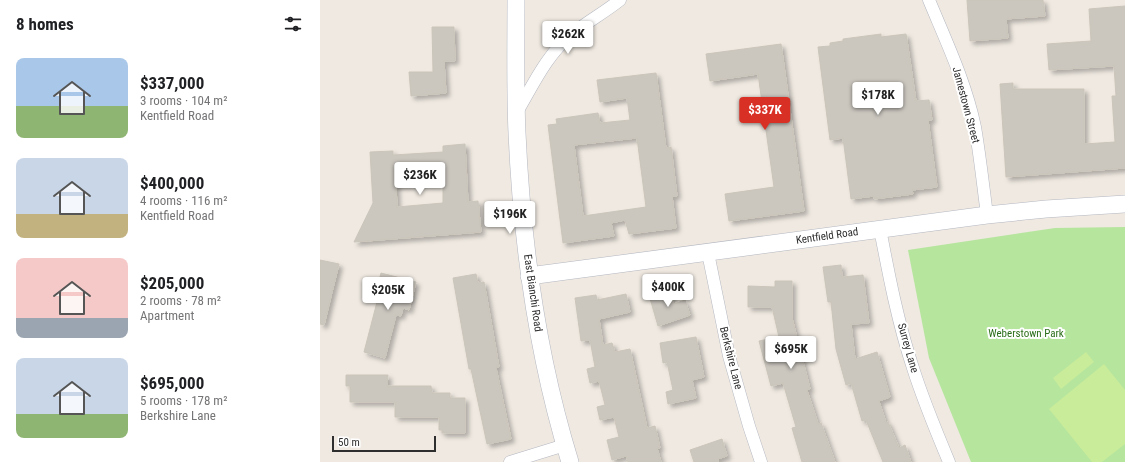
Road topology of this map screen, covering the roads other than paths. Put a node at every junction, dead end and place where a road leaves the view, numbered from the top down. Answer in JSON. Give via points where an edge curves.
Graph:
{"nodes":[{"id":1,"x":516,"y":0,"type":"edge"},
{"id":2,"x":620,"y":0,"type":"edge"},
{"id":3,"x":929,"y":0,"type":"edge"},
{"id":4,"x":517,"y":112,"type":"junction"},
{"id":5,"x":1125,"y":204,"type":"edge"},
{"id":6,"x":987,"y":215,"type":"junction"},
{"id":7,"x":880,"y":229,"type":"junction"},
{"id":8,"x":708,"y":252,"type":"junction"},
{"id":9,"x":530,"y":276,"type":"junction"},
{"id":10,"x":565,"y":445,"type":"junction"},
{"id":11,"x":510,"y":462,"type":"edge"},
{"id":12,"x":570,"y":462,"type":"edge"},
{"id":13,"x":761,"y":462,"type":"edge"},
{"id":14,"x":949,"y":462,"type":"edge"}],
"edges":[{"from":1,"to":4,"type":"street","name":"East Bianchi Road"},
{"from":2,"to":4,"type":"street","via":[[572,34],[555,51]]},
{"from":3,"to":6,"type":"street","name":"Jamestown Street","via":[[961,78],[974,125]]},
{"from":4,"to":9,"type":"street","name":"East Bianchi Road","via":[[522,210]]},
{"from":5,"to":6,"type":"street","name":"Kentfield Road","via":[[1046,208]]},
{"from":6,"to":7,"type":"street","name":"Kentfield Road"},
{"from":7,"to":8,"type":"street","name":"Kentfield Road"},
{"from":7,"to":14,"type":"street","name":"Surrey Lane","via":[[912,367]]},
{"from":8,"to":9,"type":"street","name":"Kentfield Road"},
{"from":8,"to":13,"type":"street","name":"Berkshire Lane","via":[[729,356]]},
{"from":9,"to":10,"type":"street","name":"East Bianchi Road","via":[[539,338]]},
{"from":10,"to":11,"type":"street"},
{"from":10,"to":12,"type":"street","name":"East Bianchi Road"}]}
